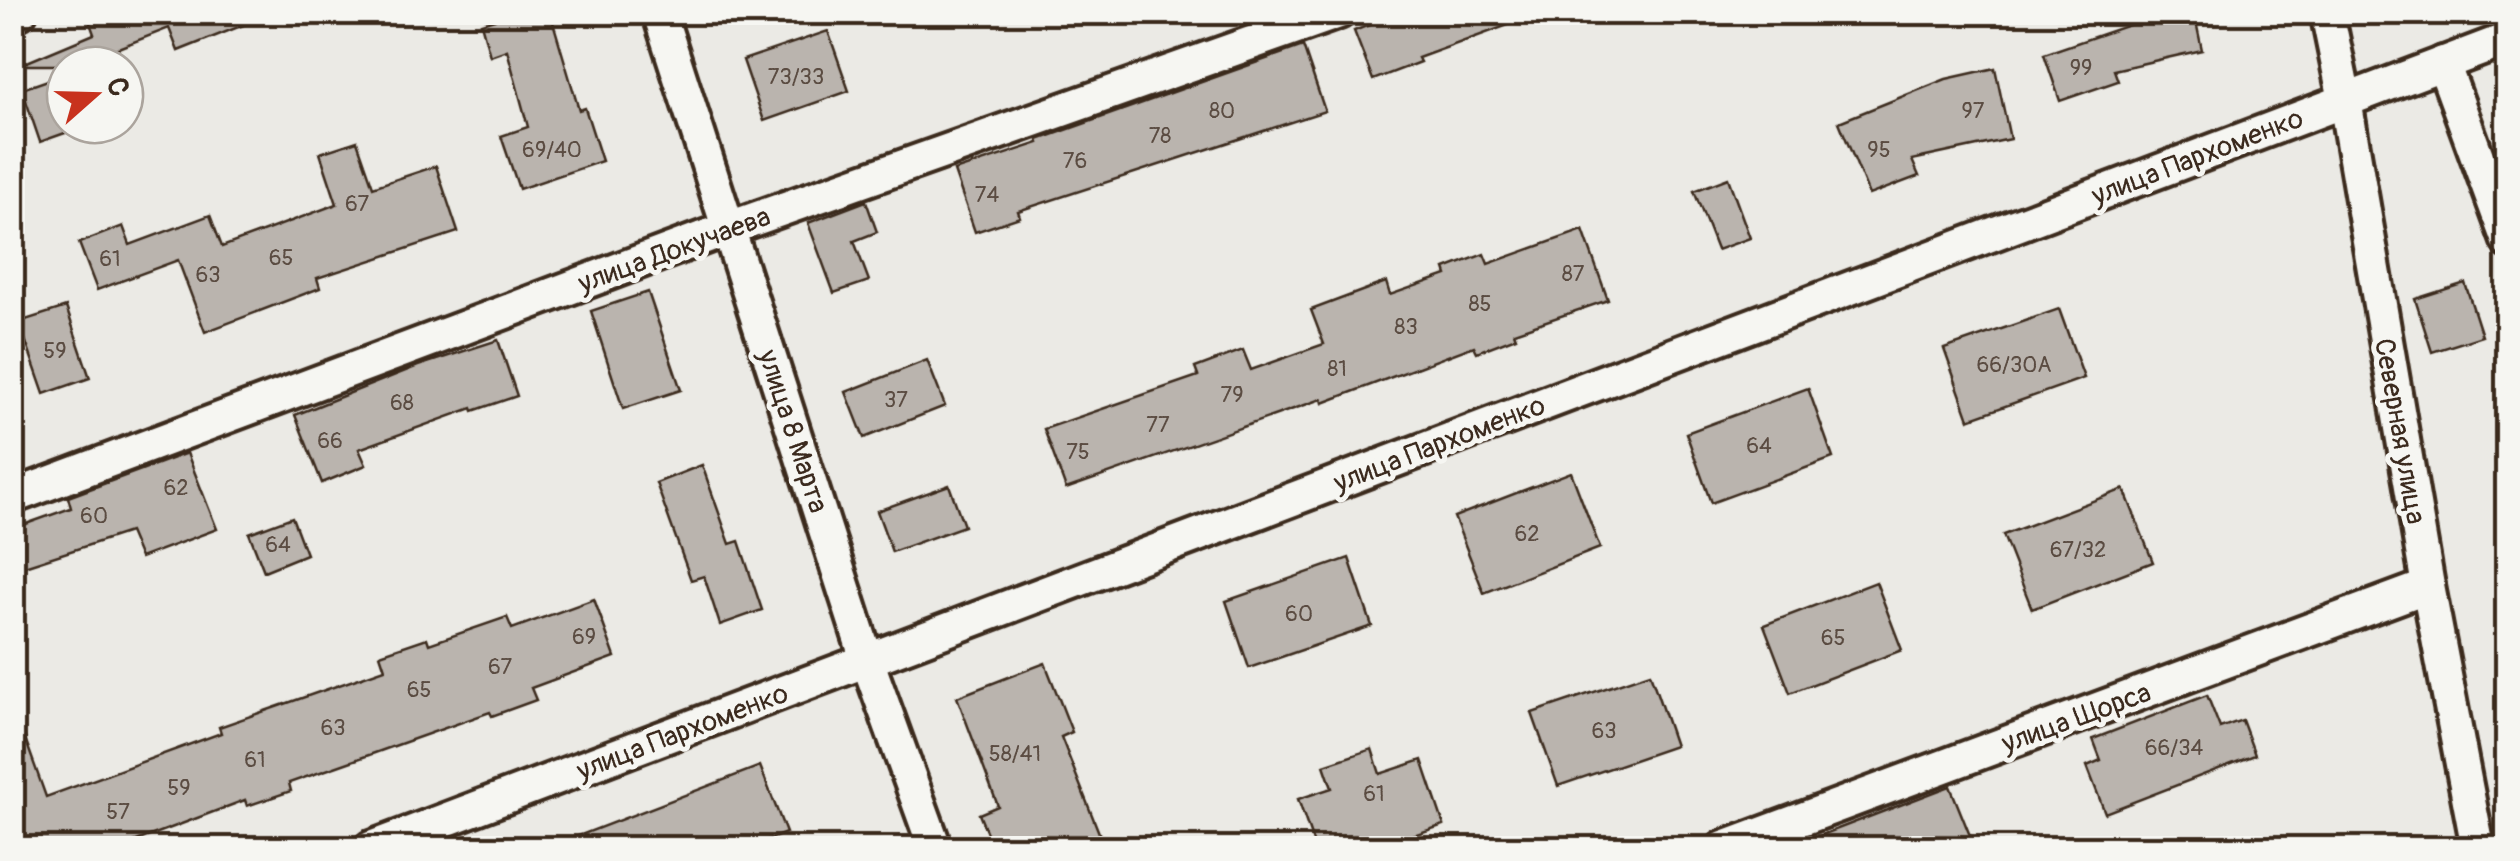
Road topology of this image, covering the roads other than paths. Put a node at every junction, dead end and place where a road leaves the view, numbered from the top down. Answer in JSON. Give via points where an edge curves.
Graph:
{"nodes":[{"id":1,"x":20,"y":12,"type":"edge"},
{"id":2,"x":659,"y":12,"type":"edge"},
{"id":3,"x":1339,"y":12,"type":"edge"},
{"id":4,"x":2327,"y":12,"type":"edge"},
{"id":5,"x":12,"y":15,"type":"edge"},
{"id":6,"x":2508,"y":39,"type":"edge"},
{"id":7,"x":2442,"y":63,"type":"junction"},
{"id":8,"x":2345,"y":100,"type":"junction"},
{"id":9,"x":728,"y":228,"type":"junction"},
{"id":10,"x":2508,"y":242,"type":"edge"},
{"id":11,"x":12,"y":497,"type":"edge"},
{"id":12,"x":2428,"y":586,"type":"junction"},
{"id":13,"x":868,"y":660,"type":"junction"},
{"id":14,"x":371,"y":848,"type":"edge"},
{"id":15,"x":934,"y":848,"type":"edge"},
{"id":16,"x":1724,"y":848,"type":"edge"},
{"id":17,"x":2478,"y":848,"type":"edge"}],
"edges":[{"from":1,"to":5,"type":"street"},
{"from":2,"to":9,"type":"street","name":"улица 8 Марта"},
{"from":3,"to":9,"type":"street","name":"улица Докучаева"},
{"from":4,"to":8,"type":"street","name":"Северная улица"},
{"from":6,"to":7,"type":"street","name":"улица Пархоменко"},
{"from":7,"to":8,"type":"street","name":"улица Пархоменко"},
{"from":7,"to":10,"type":"street"},
{"from":8,"to":12,"type":"street","name":"Северная улица"},
{"from":8,"to":13,"type":"street","name":"улица Пархоменко"},
{"from":9,"to":11,"type":"street","name":"улица Докучаева"},
{"from":9,"to":13,"type":"street","name":"улица 8 Марта"},
{"from":12,"to":16,"type":"street","name":"улица Щорса"},
{"from":12,"to":17,"type":"street","name":"Северная улица"},
{"from":13,"to":14,"type":"street","name":"улица Пархоменко"},
{"from":13,"to":15,"type":"street","name":"улица 8 Марта"}]}
